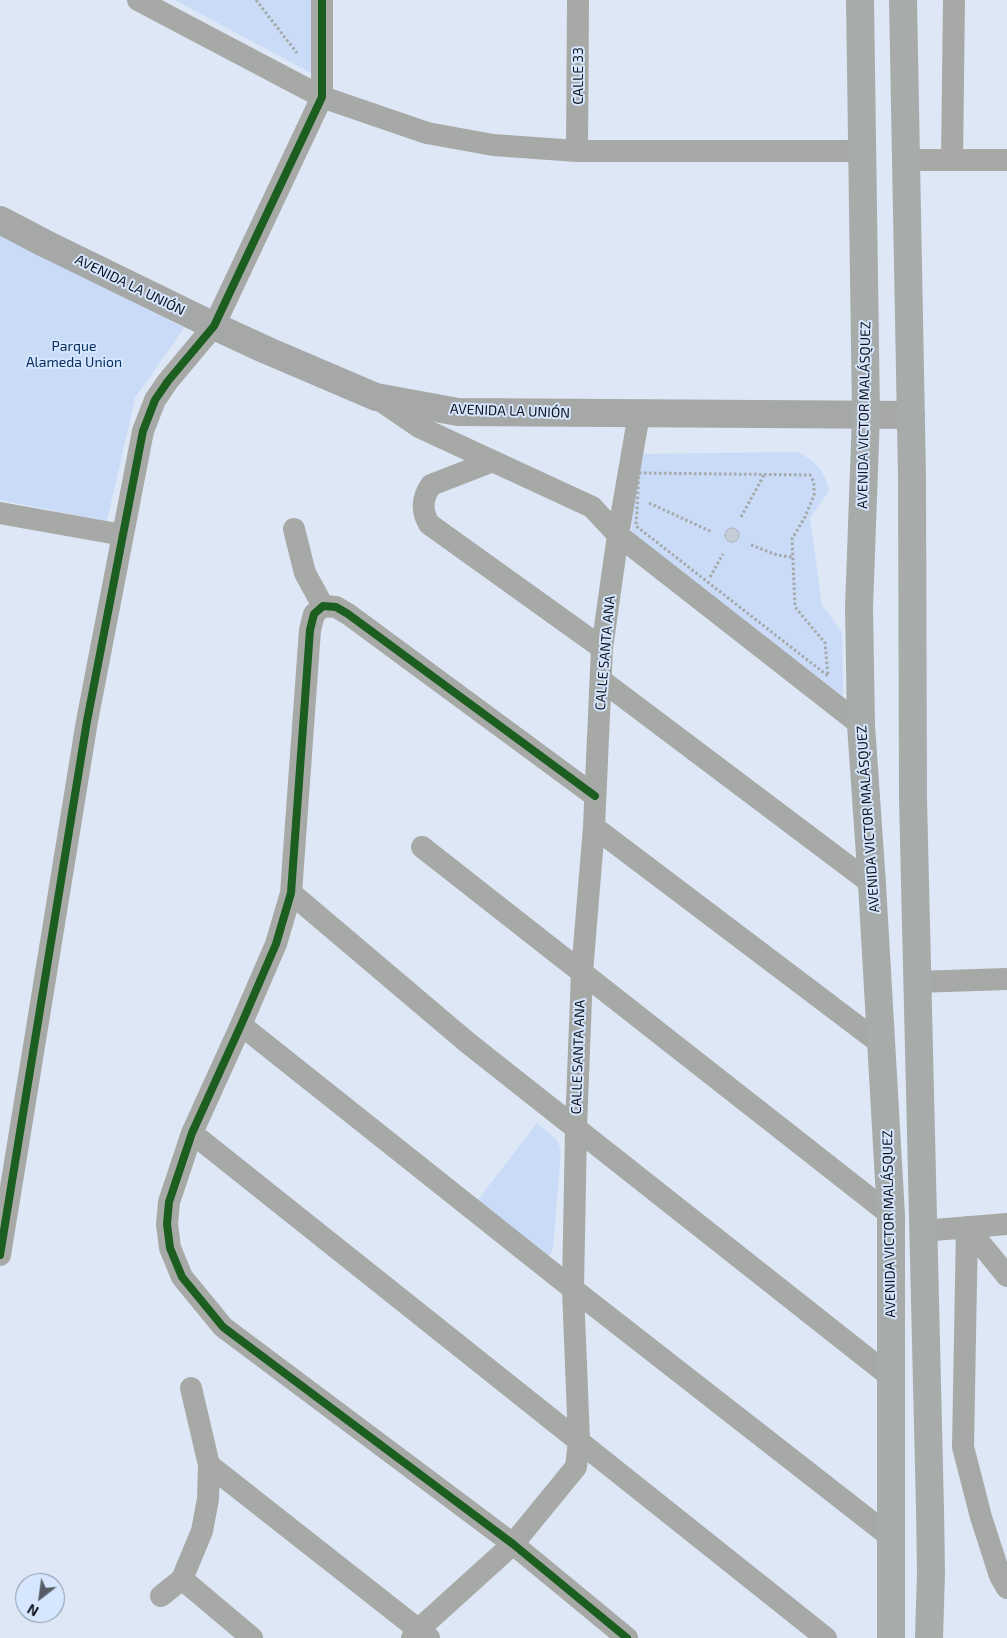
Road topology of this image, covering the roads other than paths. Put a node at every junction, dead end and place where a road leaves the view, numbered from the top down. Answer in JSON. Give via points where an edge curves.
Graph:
{"nodes":[{"id":1,"x":138,"y":0,"type":"edge"},
{"id":2,"x":322,"y":0,"type":"edge"},
{"id":3,"x":578,"y":0,"type":"edge"},
{"id":4,"x":860,"y":0,"type":"edge"},
{"id":5,"x":904,"y":0,"type":"edge"},
{"id":6,"x":954,"y":0,"type":"edge"},
{"id":7,"x":322,"y":97,"type":"junction"},
{"id":8,"x":577,"y":151,"type":"junction"},
{"id":9,"x":863,"y":151,"type":"junction"},
{"id":10,"x":906,"y":160,"type":"junction"},
{"id":11,"x":952,"y":160,"type":"junction"},
{"id":12,"x":1007,"y":160,"type":"edge"},
{"id":13,"x":0,"y":220,"type":"edge"},
{"id":14,"x":214,"y":326,"type":"junction"},
{"id":15,"x":376,"y":397,"type":"junction"},
{"id":16,"x":639,"y":414,"type":"junction"},
{"id":17,"x":866,"y":415,"type":"junction"},
{"id":18,"x":910,"y":415,"type":"junction"},
{"id":19,"x":492,"y":461,"type":"junction"},
{"id":20,"x":0,"y":513,"type":"edge"},
{"id":21,"x":294,"y":529,"type":"dead end"},
{"id":22,"x":123,"y":535,"type":"junction"},
{"id":23,"x":618,"y":535,"type":"junction"},
{"id":24,"x":323,"y":606,"type":"junction"},
{"id":25,"x":602,"y":648,"type":"junction"},
{"id":26,"x":601,"y":680,"type":"junction"},
{"id":27,"x":861,"y":725,"type":"junction"},
{"id":28,"x":595,"y":796,"type":"junction"},
{"id":29,"x":594,"y":827,"type":"junction"},
{"id":30,"x":422,"y":846,"type":"dead end"},
{"id":31,"x":872,"y":884,"type":"junction"},
{"id":32,"x":290,"y":893,"type":"junction"},
{"id":33,"x":582,"y":972,"type":"junction"},
{"id":34,"x":1007,"y":979,"type":"edge"},
{"id":35,"x":918,"y":982,"type":"junction"},
{"id":36,"x":241,"y":1025,"type":"junction"},
{"id":37,"x":881,"y":1044,"type":"junction"},
{"id":38,"x":576,"y":1128,"type":"junction"},
{"id":39,"x":192,"y":1133,"type":"junction"},
{"id":40,"x":891,"y":1215,"type":"junction"},
{"id":41,"x":1007,"y":1224,"type":"edge"},
{"id":42,"x":967,"y":1227,"type":"junction"},
{"id":43,"x":922,"y":1231,"type":"junction"},
{"id":44,"x":0,"y":1255,"type":"edge"},
{"id":45,"x":1007,"y":1276,"type":"edge"},
{"id":46,"x":573,"y":1289,"type":"junction"},
{"id":47,"x":891,"y":1377,"type":"junction"},
{"id":48,"x":192,"y":1388,"type":"dead end"},
{"id":49,"x":579,"y":1441,"type":"junction"},
{"id":50,"x":209,"y":1464,"type":"junction"},
{"id":51,"x":892,"y":1538,"type":"junction"},
{"id":52,"x":513,"y":1544,"type":"junction"},
{"id":53,"x":182,"y":1579,"type":"junction"},
{"id":54,"x":1007,"y":1588,"type":"edge"},
{"id":55,"x":161,"y":1596,"type":"dead end"},
{"id":56,"x":420,"y":1635,"type":"edge"},
{"id":57,"x":252,"y":1638,"type":"edge"},
{"id":58,"x":627,"y":1638,"type":"edge"},
{"id":59,"x":826,"y":1638,"type":"edge"},
{"id":60,"x":891,"y":1638,"type":"edge"},
{"id":61,"x":929,"y":1638,"type":"edge"}],
"edges":[{"from":1,"to":7,"type":"street"},
{"from":2,"to":7,"type":"street"},
{"from":3,"to":8,"type":"street","name":"CALLE 33"},
{"from":4,"to":9,"type":"main road","name":"AVENIDA VICTOR MALÁSQUEZ"},
{"from":5,"to":10,"type":"main road"},
{"from":6,"to":11,"type":"street"},
{"from":7,"to":8,"type":"street","via":[[427,133],[494,145]]},
{"from":7,"to":14,"type":"street"},
{"from":8,"to":9,"type":"street"},
{"from":9,"to":17,"type":"main road","name":"AVENIDA VICTOR MALÁSQUEZ"},
{"from":10,"to":11,"type":"street"},
{"from":10,"to":18,"type":"main road"},
{"from":11,"to":12,"type":"street"},
{"from":13,"to":14,"type":"main road","name":"AVENIDA LA UNIÓN"},
{"from":14,"to":15,"type":"main road","name":"AVENIDA LA UNIÓN"},
{"from":14,"to":22,"type":"street","via":[[168,381],[148,415]]},
{"from":15,"to":16,"type":"main road","name":"AVENIDA LA UNIÓN","via":[[458,412]]},
{"from":15,"to":19,"type":"street","via":[[419,427]]},
{"from":16,"to":17,"type":"main road","name":"AVENIDA LA UNIÓN"},
{"from":16,"to":23,"type":"street","name":"CALLE SANTA ANA"},
{"from":17,"to":18,"type":"main road","name":"AVENIDA LA UNIÓN"},
{"from":17,"to":27,"type":"main road","name":"AVENIDA VICTOR MALÁSQUEZ","via":[[859,608]]},
{"from":18,"to":35,"type":"main road","via":[[912,799]]},
{"from":19,"to":23,"type":"street","via":[[592,507]]},
{"from":19,"to":25,"type":"street","via":[[431,485],[422,504],[429,524]]},
{"from":20,"to":22,"type":"street"},
{"from":21,"to":24,"type":"street","via":[[305,573]]},
{"from":22,"to":44,"type":"street","via":[[87,721]]},
{"from":23,"to":25,"type":"street","name":"CALLE SANTA ANA"},
{"from":23,"to":27,"type":"street"},
{"from":24,"to":28,"type":"street","via":[[336,607],[348,614]]},
{"from":24,"to":32,"type":"street","via":[[314,614],[310,630]]},
{"from":25,"to":26,"type":"street","name":"CALLE SANTA ANA"},
{"from":26,"to":28,"type":"street","name":"CALLE SANTA ANA"},
{"from":26,"to":31,"type":"street"},
{"from":27,"to":31,"type":"main road","name":"AVENIDA VICTOR MALÁSQUEZ"},
{"from":28,"to":29,"type":"street","name":"CALLE SANTA ANA"},
{"from":29,"to":33,"type":"street","name":"CALLE SANTA ANA"},
{"from":29,"to":37,"type":"street"},
{"from":30,"to":33,"type":"street"},
{"from":31,"to":37,"type":"main road","name":"AVENIDA VICTOR MALÁSQUEZ"},
{"from":32,"to":36,"type":"street","via":[[276,944]]},
{"from":32,"to":38,"type":"street","via":[[468,1043]]},
{"from":33,"to":38,"type":"street","name":"CALLE SANTA ANA"},
{"from":33,"to":40,"type":"street"},
{"from":34,"to":35,"type":"street"},
{"from":35,"to":43,"type":"main road"},
{"from":36,"to":39,"type":"street"},
{"from":36,"to":46,"type":"street"},
{"from":37,"to":40,"type":"main road","name":"AVENIDA VICTOR MALÁSQUEZ"},
{"from":38,"to":46,"type":"street","name":"CALLE SANTA ANA"},
{"from":38,"to":47,"type":"street"},
{"from":39,"to":49,"type":"street"},
{"from":39,"to":52,"type":"street","via":[[169,1202],[167,1224],[170,1248],[182,1277],[223,1327]]},
{"from":40,"to":47,"type":"main road","name":"AVENIDA VICTOR MALÁSQUEZ"},
{"from":41,"to":42,"type":"street"},
{"from":42,"to":43,"type":"street"},
{"from":42,"to":45,"type":"street"},
{"from":42,"to":54,"type":"street","via":[[962,1447],[981,1518]]},
{"from":43,"to":61,"type":"main road","via":[[931,1574]]},
{"from":46,"to":49,"type":"street","name":"CALLE SANTA ANA"},
{"from":46,"to":51,"type":"street"},
{"from":47,"to":51,"type":"main road","name":"AVENIDA VICTOR MALÁSQUEZ"},
{"from":48,"to":50,"type":"street"},
{"from":49,"to":52,"type":"street","name":"CALLE SANTA ANA","via":[[576,1467]]},
{"from":49,"to":59,"type":"street"},
{"from":50,"to":53,"type":"street","via":[[208,1500],[202,1531]]},
{"from":50,"to":56,"type":"street"},
{"from":51,"to":60,"type":"main road","name":"AVENIDA VICTOR MALÁSQUEZ"},
{"from":52,"to":56,"type":"street","name":"CALLE SANTA ANA"},
{"from":52,"to":58,"type":"street"},
{"from":53,"to":55,"type":"street"},
{"from":53,"to":57,"type":"street"}]}
